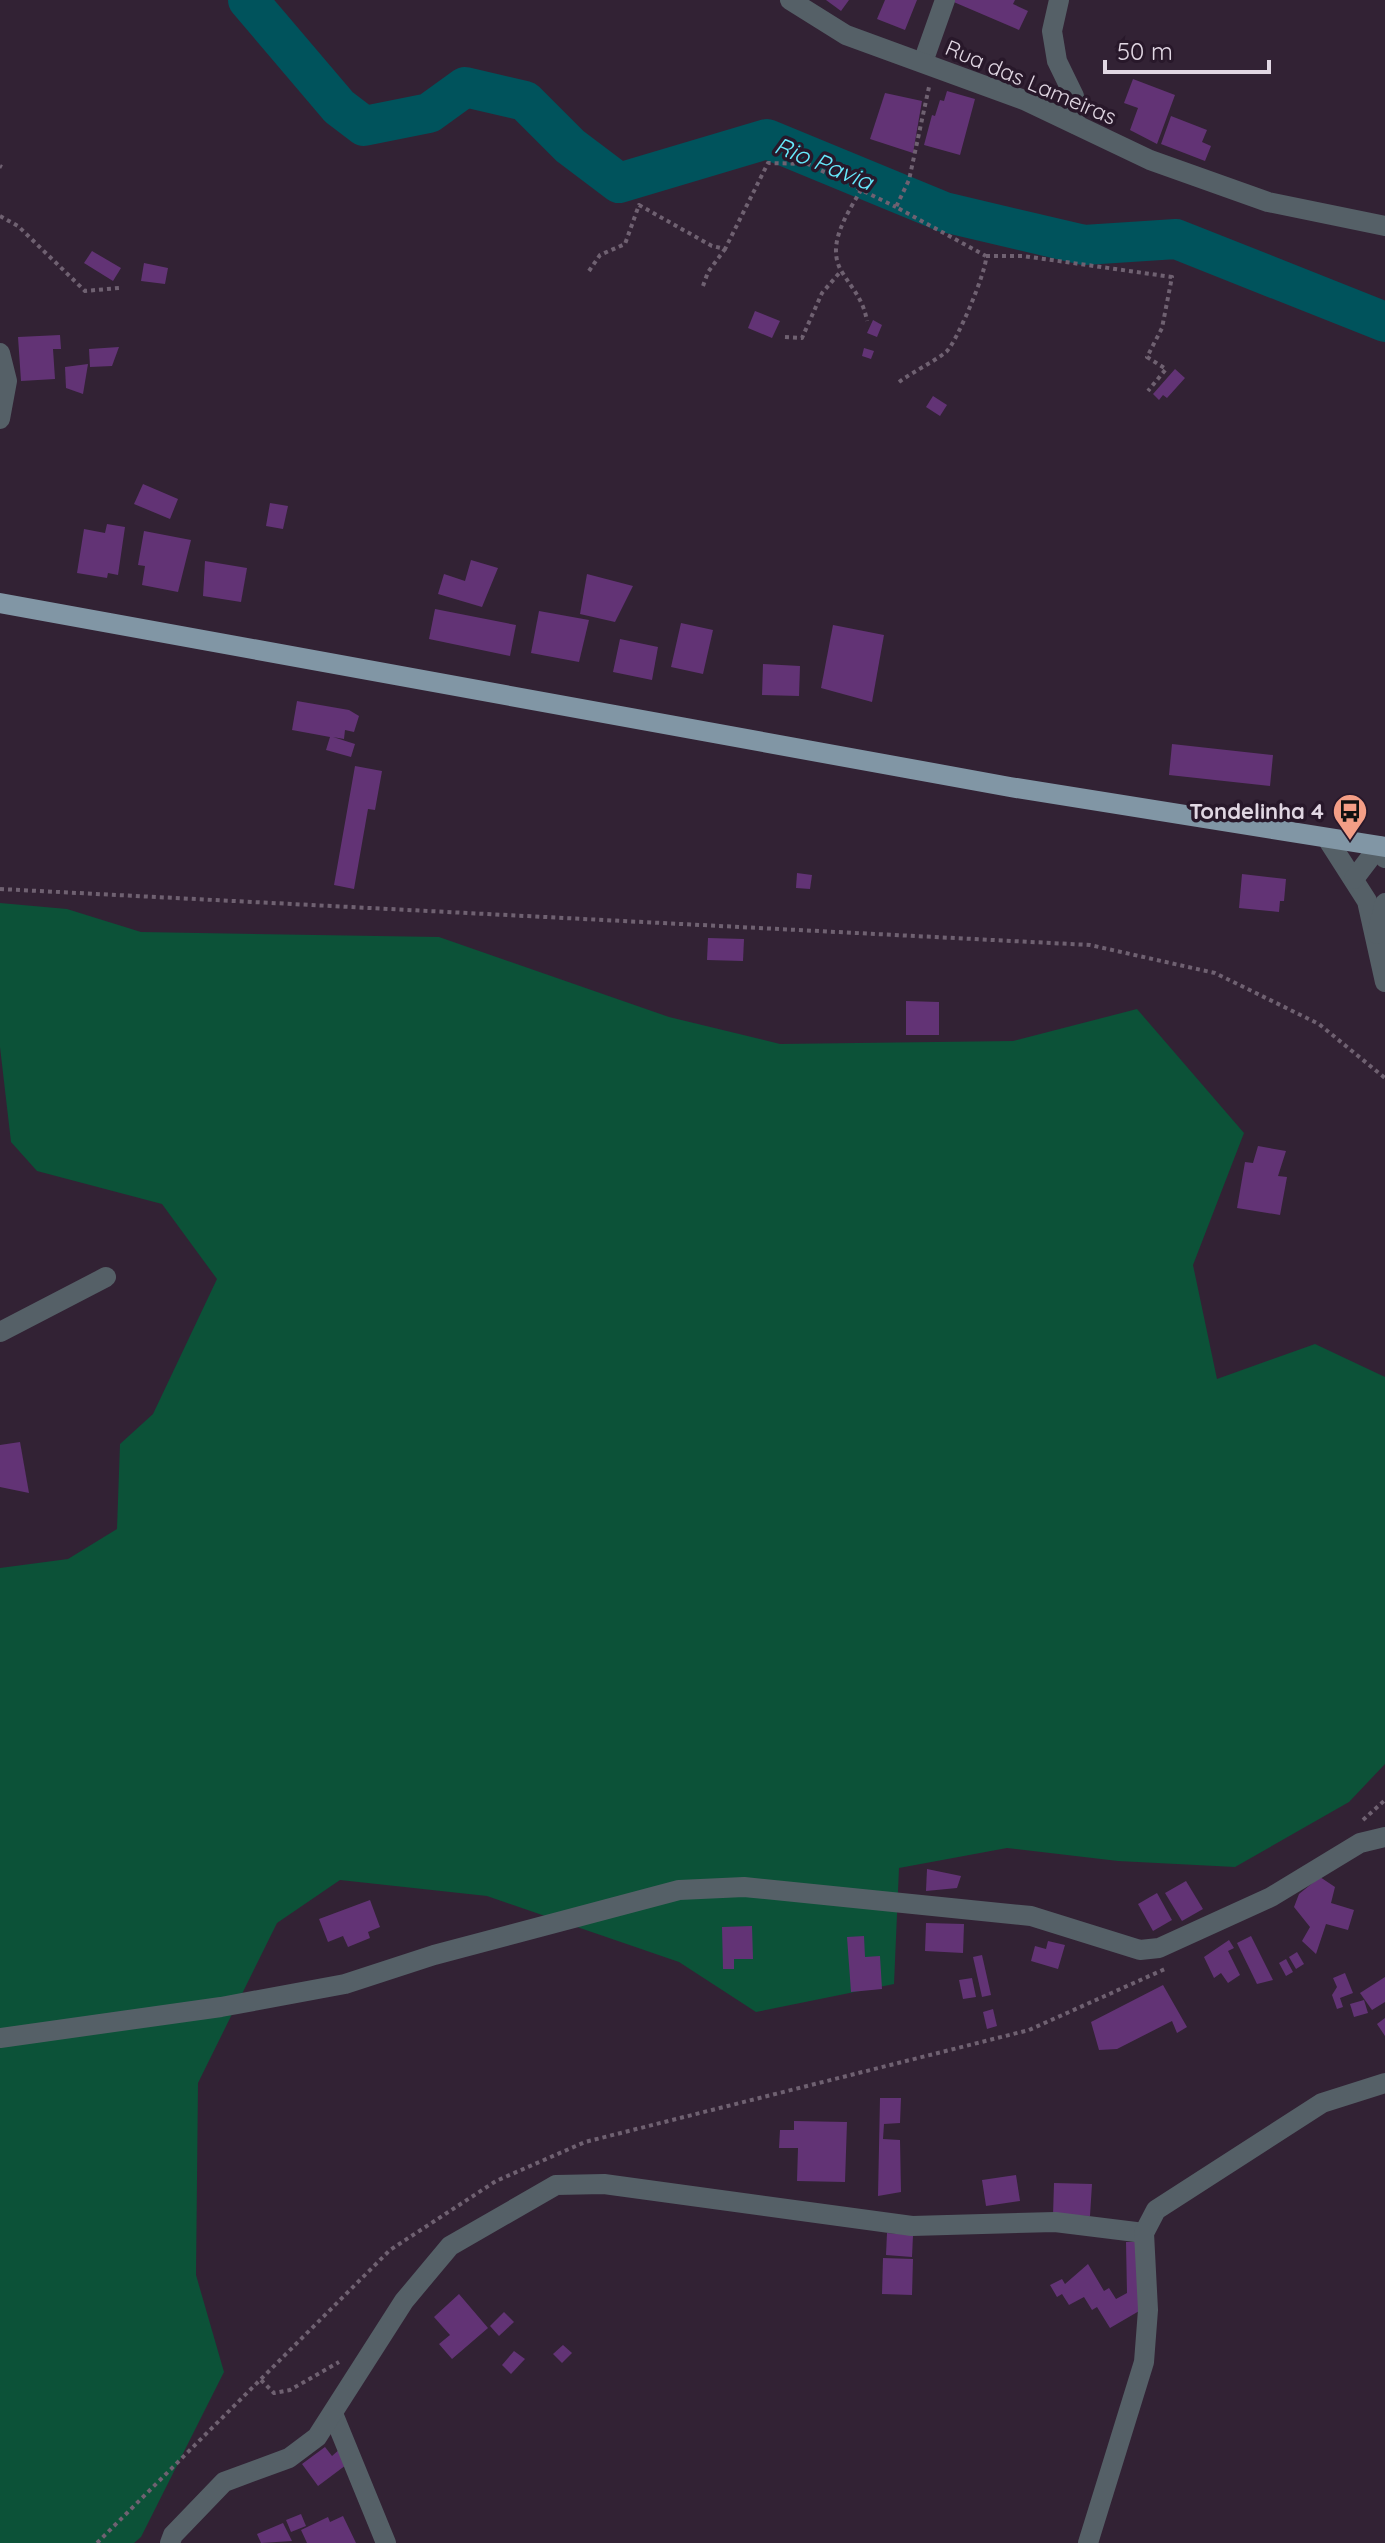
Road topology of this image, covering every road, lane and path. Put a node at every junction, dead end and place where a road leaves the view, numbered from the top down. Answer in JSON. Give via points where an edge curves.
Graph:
{"nodes":[{"id":1,"x":790,"y":0,"type":"edge"},
{"id":2,"x":945,"y":0,"type":"edge"},
{"id":3,"x":1059,"y":0,"type":"edge"},
{"id":4,"x":925,"y":63,"type":"junction"},
{"id":5,"x":1075,"y":124,"type":"junction"},
{"id":6,"x":861,"y":190,"type":"junction"},
{"id":7,"x":896,"y":206,"type":"junction"},
{"id":8,"x":0,"y":216,"type":"edge"},
{"id":9,"x":1385,"y":226,"type":"edge"},
{"id":10,"x":725,"y":249,"type":"junction"},
{"id":11,"x":986,"y":256,"type":"junction"},
{"id":12,"x":589,"y":271,"type":"dead end"},
{"id":13,"x":841,"y":271,"type":"junction"},
{"id":14,"x":703,"y":286,"type":"dead end"},
{"id":15,"x":119,"y":288,"type":"dead end"},
{"id":16,"x":867,"y":321,"type":"dead end"},
{"id":17,"x":785,"y":337,"type":"dead end"},
{"id":18,"x":0,"y":353,"type":"edge"},
{"id":19,"x":899,"y":382,"type":"dead end"},
{"id":20,"x":1148,"y":391,"type":"dead end"},
{"id":21,"x":0,"y":419,"type":"edge"},
{"id":22,"x":0,"y":603,"type":"edge"},
{"id":23,"x":1328,"y":840,"type":"junction"},
{"id":24,"x":1383,"y":851,"type":"edge"},
{"id":25,"x":1354,"y":879,"type":"junction"},
{"id":26,"x":0,"y":889,"type":"edge"},
{"id":27,"x":1385,"y":903,"type":"edge"},
{"id":28,"x":1377,"y":934,"type":"junction"},
{"id":29,"x":1385,"y":982,"type":"edge"},
{"id":30,"x":1385,"y":1078,"type":"edge"},
{"id":31,"x":106,"y":1277,"type":"dead end"},
{"id":32,"x":0,"y":1332,"type":"edge"},
{"id":33,"x":1385,"y":1800,"type":"edge"},
{"id":34,"x":1355,"y":1826,"type":"dead end"},
{"id":35,"x":1385,"y":1837,"type":"edge"},
{"id":36,"x":1170,"y":1966,"type":"dead end"},
{"id":37,"x":0,"y":2038,"type":"edge"},
{"id":38,"x":1385,"y":2083,"type":"edge"},
{"id":39,"x":1144,"y":2233,"type":"junction"},
{"id":40,"x":375,"y":2348,"type":"junction"},
{"id":41,"x":261,"y":2379,"type":"junction"},
{"id":42,"x":334,"y":2416,"type":"junction"},
{"id":43,"x":97,"y":2543,"type":"edge"},
{"id":44,"x":170,"y":2543,"type":"edge"},
{"id":45,"x":386,"y":2543,"type":"edge"},
{"id":46,"x":1088,"y":2543,"type":"edge"}],
"edges":[{"from":1,"to":4,"type":"street","name":"Rua das Lameiras","via":[[846,35]]},
{"from":2,"to":4,"type":"street"},
{"from":3,"to":5,"type":"street","via":[[1052,31],[1057,61],[1074,96]]},
{"from":4,"to":5,"type":"street","name":"Rua das Lameiras"},
{"from":4,"to":7,"type":"path","via":[[929,87],[924,122],[909,180]]},
{"from":5,"to":9,"type":"street","name":"Rua das Lameiras","via":[[1150,160],[1258,198]]},
{"from":6,"to":7,"type":"path"},
{"from":6,"to":10,"type":"path","via":[[808,164],[768,163]]},
{"from":6,"to":13,"type":"path","via":[[836,241]]},
{"from":7,"to":11,"type":"path"},
{"from":8,"to":15,"type":"path","via":[[18,226],[85,291]]},
{"from":10,"to":12,"type":"path","via":[[639,205],[625,244],[600,255]]},
{"from":10,"to":14,"type":"path"},
{"from":11,"to":19,"type":"path","via":[[981,285],[954,344]]},
{"from":11,"to":20,"type":"path","via":[[1023,256],[1172,277],[1162,328],[1147,357],[1166,369]]},
{"from":13,"to":16,"type":"path","via":[[863,302]]},
{"from":13,"to":17,"type":"path","via":[[822,293],[802,338]]},
{"from":18,"to":21,"type":"street","via":[[7,381]]},
{"from":22,"to":23,"type":"main road"},
{"from":23,"to":24,"type":"main road"},
{"from":23,"to":25,"type":"street"},
{"from":24,"to":25,"type":"street"},
{"from":25,"to":28,"type":"street"},
{"from":26,"to":30,"type":"path","via":[[1090,945],[1215,973],[1319,1024]]},
{"from":27,"to":28,"type":"street"},
{"from":28,"to":29,"type":"street"},
{"from":31,"to":32,"type":"street"},
{"from":33,"to":34,"type":"path"},
{"from":35,"to":37,"type":"street","via":[[1360,1843],[1271,1897],[1159,1948],[1140,1950],[1031,1916],[744,1887],[679,1890],[345,1984]]},
{"from":36,"to":41,"type":"path","via":[[1029,2030],[585,2142],[496,2181],[390,2250]]},
{"from":38,"to":39,"type":"street","via":[[1322,2103],[1156,2210]]},
{"from":39,"to":40,"type":"street","via":[[1055,2222],[912,2226],[604,2184],[556,2185],[450,2246],[404,2301]]},
{"from":39,"to":46,"type":"street","via":[[1144,2362]]},
{"from":40,"to":41,"type":"path","via":[[332,2364],[290,2390],[274,2393]]},
{"from":40,"to":42,"type":"street"},
{"from":41,"to":43,"type":"path"},
{"from":42,"to":44,"type":"street","via":[[289,2458],[224,2482]]},
{"from":42,"to":45,"type":"street"}]}
